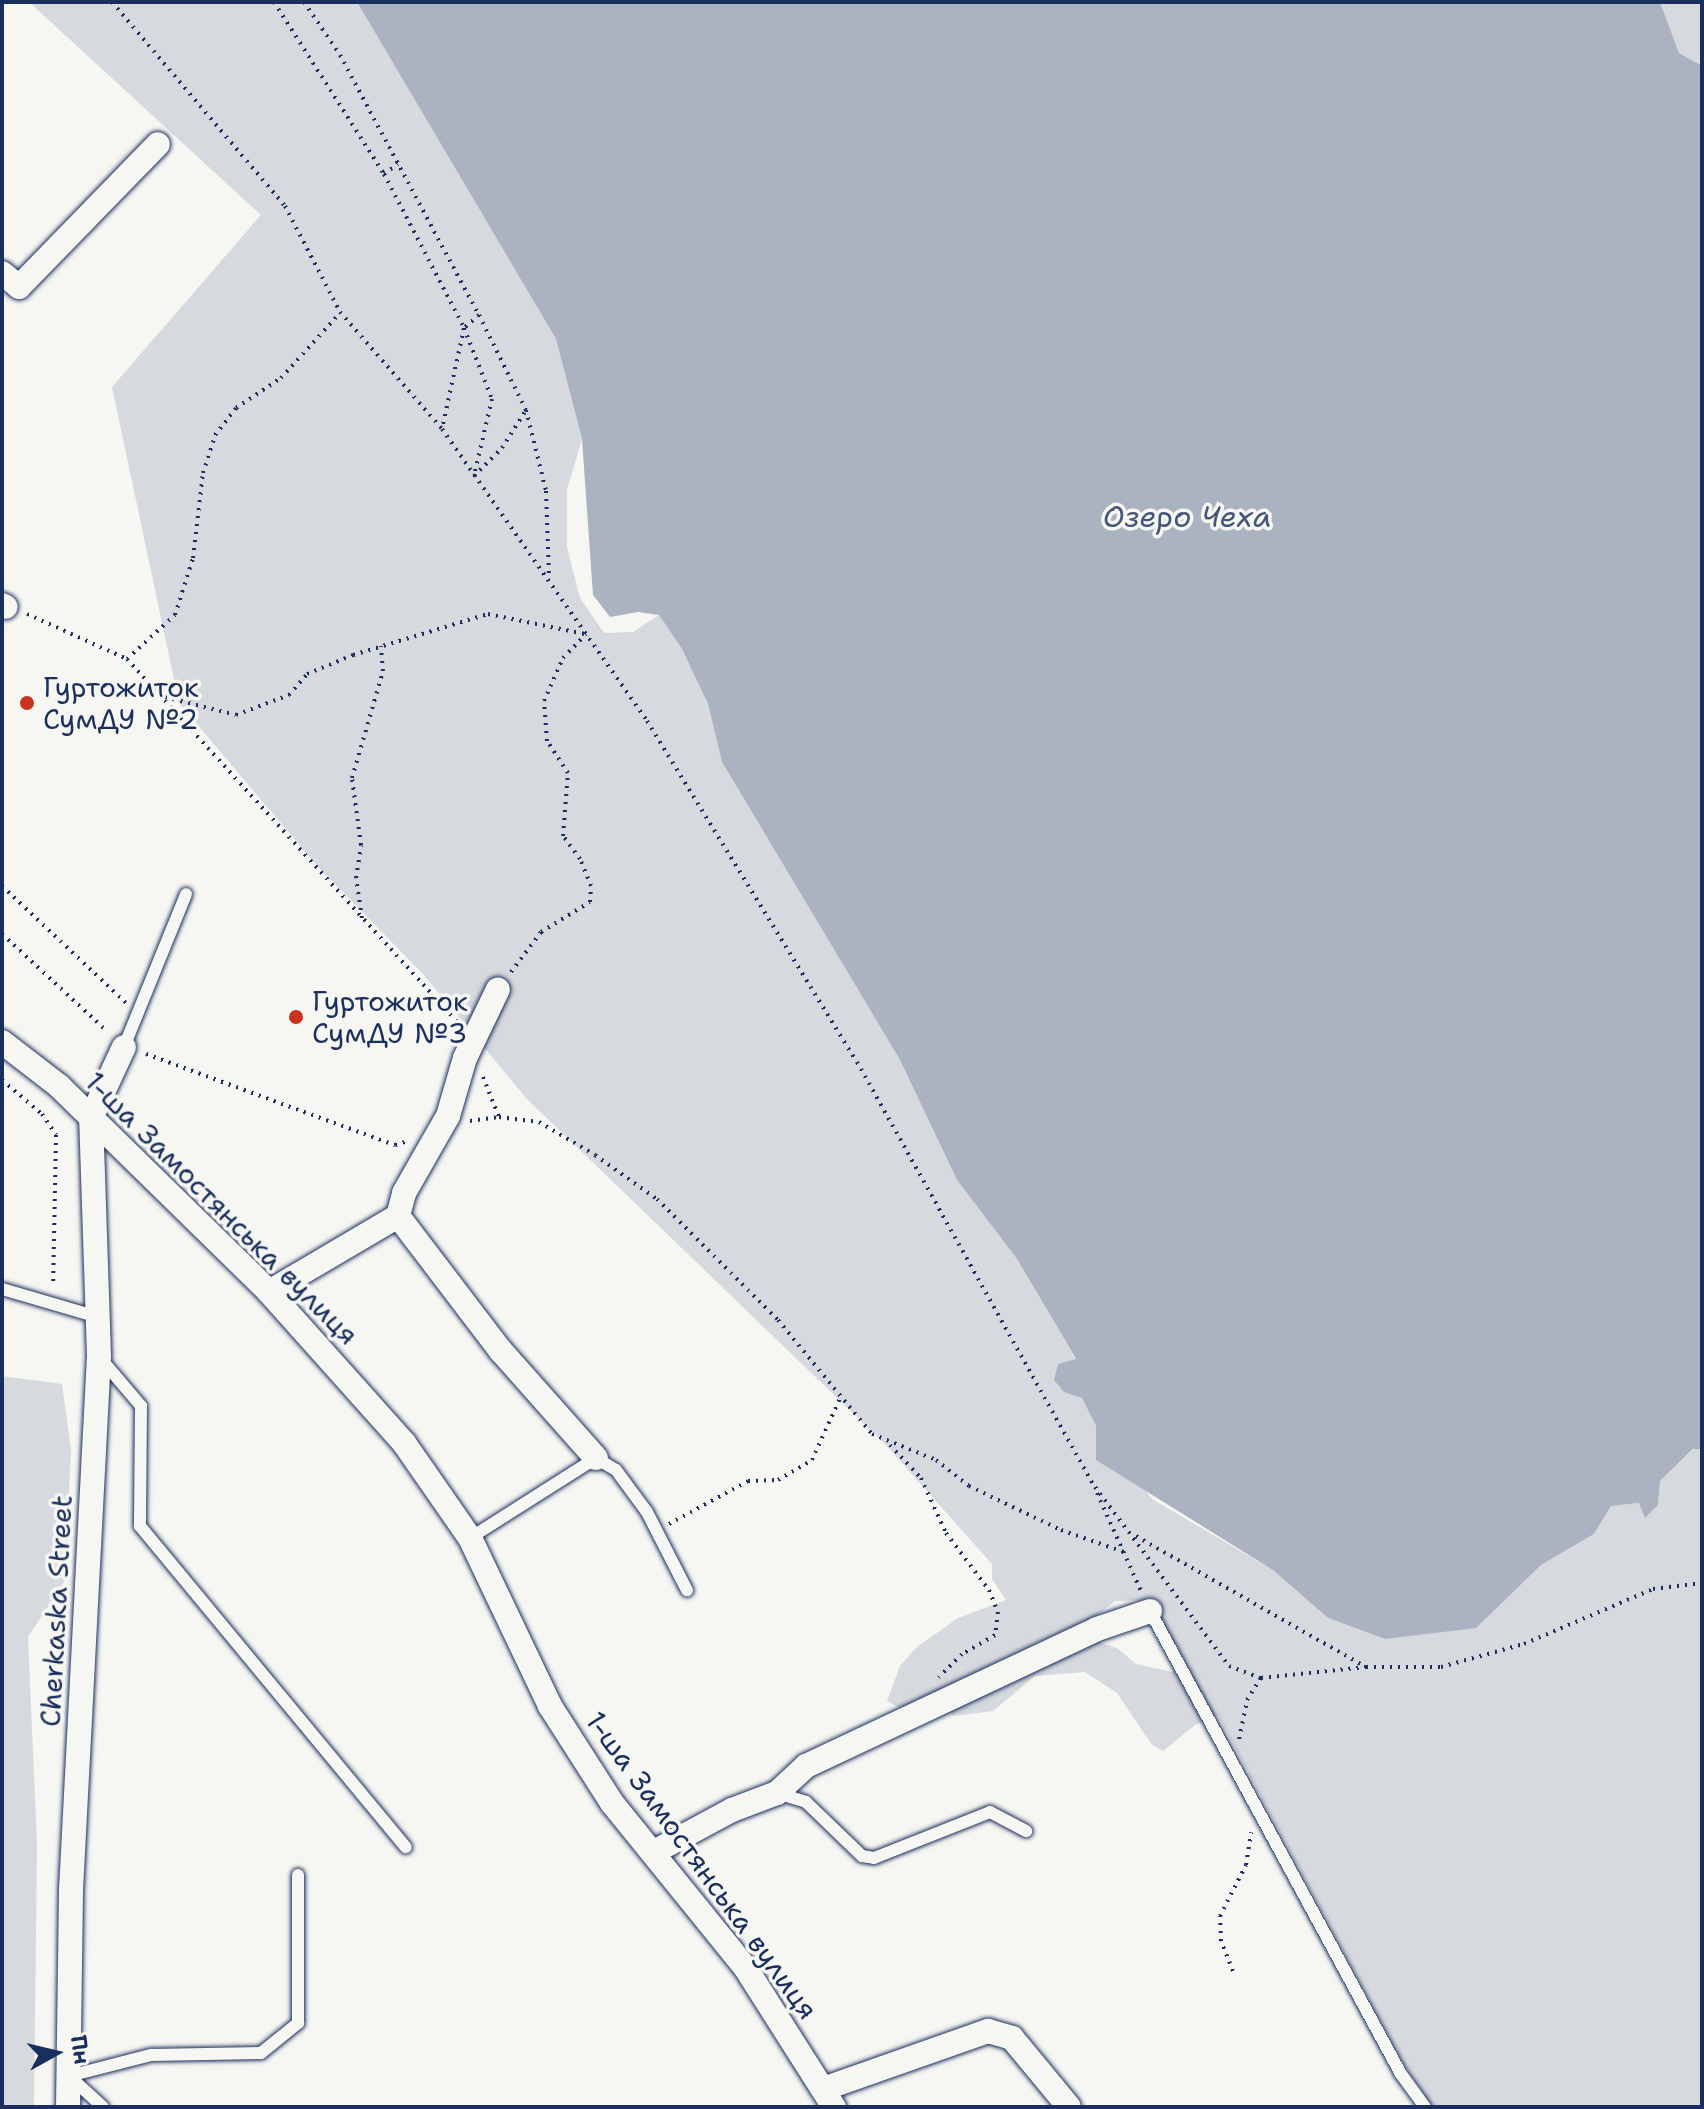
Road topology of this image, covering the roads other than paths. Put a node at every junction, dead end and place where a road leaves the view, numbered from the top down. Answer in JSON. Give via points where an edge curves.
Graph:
{"nodes":[{"id":1,"x":158,"y":144,"type":"dead end"},
{"id":2,"x":2,"y":273,"type":"edge"},
{"id":3,"x":186,"y":894,"type":"dead end"},
{"id":4,"x":498,"y":989,"type":"road end"},
{"id":5,"x":2,"y":1042,"type":"edge"},
{"id":6,"x":124,"y":1047,"type":"joint"},
{"id":7,"x":91,"y":1118,"type":"junction"},
{"id":8,"x":398,"y":1216,"type":"junction"},
{"id":9,"x":2,"y":1289,"type":"edge"},
{"id":10,"x":269,"y":1292,"type":"junction"},
{"id":11,"x":98,"y":1317,"type":"junction"},
{"id":12,"x":99,"y":1356,"type":"junction"},
{"id":13,"x":596,"y":1458,"type":"junction"},
{"id":14,"x":470,"y":1538,"type":"junction"},
{"id":15,"x":687,"y":1590,"type":"dead end"},
{"id":16,"x":1150,"y":1611,"type":"joint"},
{"id":17,"x":777,"y":1793,"type":"junction"},
{"id":18,"x":1026,"y":1831,"type":"dead end"},
{"id":19,"x":406,"y":1847,"type":"dead end"},
{"id":20,"x":654,"y":1852,"type":"junction"},
{"id":21,"x":298,"y":1875,"type":"dead end"},
{"id":22,"x":69,"y":2076,"type":"junction"},
{"id":23,"x":830,"y":2098,"type":"edge"},
{"id":24,"x":68,"y":2107,"type":"edge"},
{"id":25,"x":103,"y":2107,"type":"edge"},
{"id":26,"x":1069,"y":2107,"type":"edge"},
{"id":27,"x":1425,"y":2107,"type":"edge"}],
"edges":[{"from":1,"to":2,"type":"street","via":[[19,287]]},
{"from":3,"to":6,"type":"lane"},
{"from":4,"to":8,"type":"street"},
{"from":5,"to":7,"type":"street","name":"1-ша Замостянська вулиця"},
{"from":6,"to":7,"type":"street"},
{"from":7,"to":10,"type":"street","name":"1-ша Замостянська вулиця"},
{"from":7,"to":11,"type":"street","name":"Cherkaska Street"},
{"from":8,"to":10,"type":"street"},
{"from":8,"to":13,"type":"street","via":[[501,1351]]},
{"from":9,"to":11,"type":"lane"},
{"from":10,"to":14,"type":"street","name":"1-ша Замостянська вулиця","via":[[404,1443]]},
{"from":11,"to":12,"type":"street","name":"Cherkaska Street"},
{"from":12,"to":19,"type":"lane","via":[[141,1406],[140,1526]]},
{"from":12,"to":22,"type":"street","name":"Cherkaska Street","via":[[71,1890]]},
{"from":13,"to":14,"type":"lane"},
{"from":13,"to":15,"type":"lane","via":[[616,1470],[657,1531]]},
{"from":14,"to":20,"type":"street","name":"1-ша Замостянська вулиця","via":[[550,1706],[612,1803]]},
{"from":16,"to":17,"type":"street","via":[[1097,1629],[806,1766]]},
{"from":16,"to":27,"type":"lane","via":[[1401,2074]]},
{"from":17,"to":18,"type":"lane","via":[[806,1802],[862,1856],[874,1858],[990,1812]]},
{"from":17,"to":20,"type":"street","via":[[732,1810]]},
{"from":20,"to":23,"type":"street","name":"1-ша Замостянська вулиця","via":[[745,1967]]},
{"from":21,"to":22,"type":"lane","via":[[298,2023],[261,2053],[151,2055]]},
{"from":22,"to":24,"type":"street","name":"Cherkaska Street"},
{"from":22,"to":25,"type":"lane"},
{"from":23,"to":26,"type":"street","via":[[988,2031],[1012,2038]]}]}
